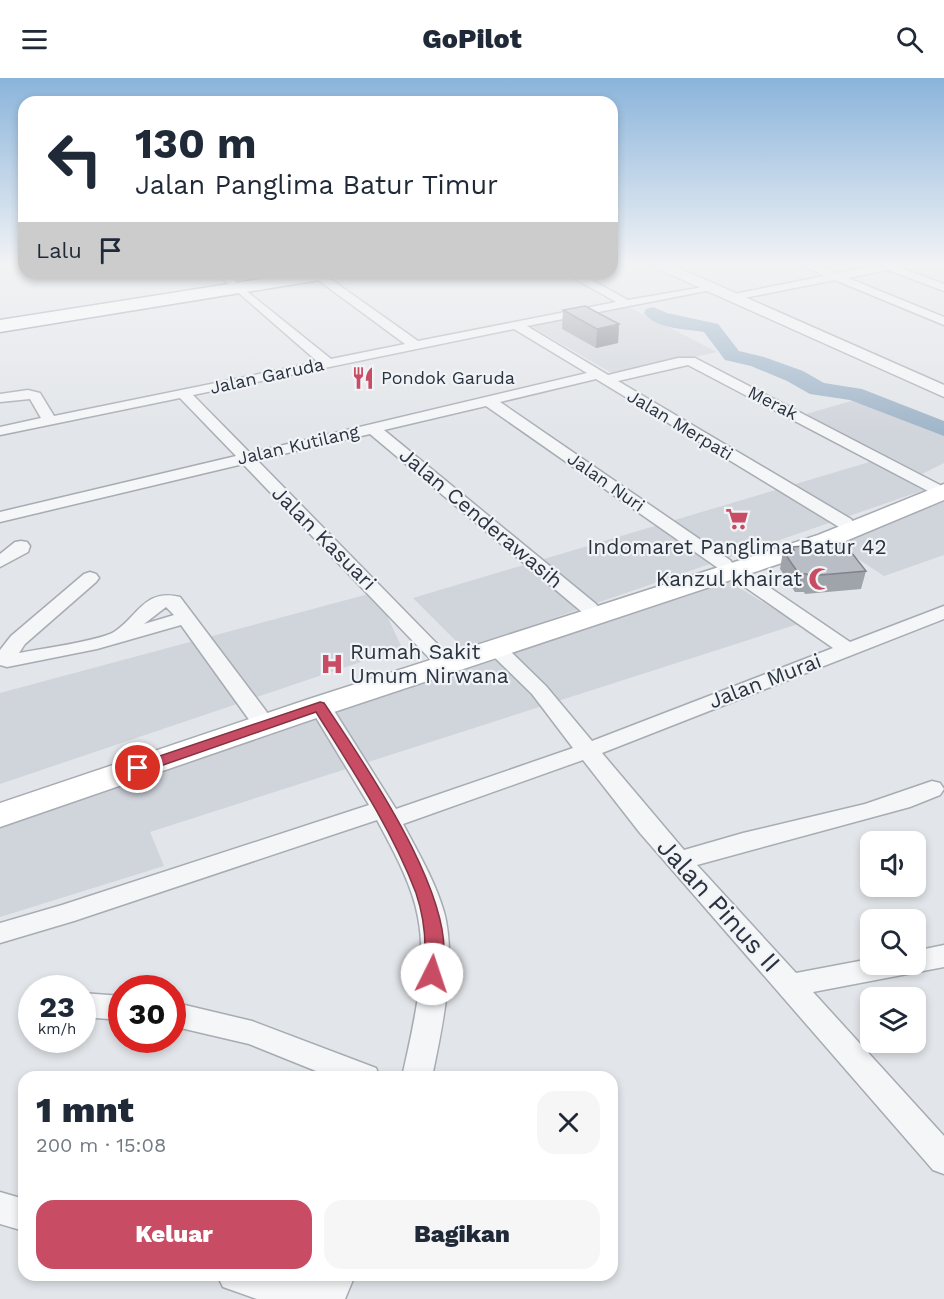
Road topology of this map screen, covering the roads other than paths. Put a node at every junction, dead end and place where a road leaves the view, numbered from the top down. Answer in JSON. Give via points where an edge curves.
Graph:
{"nodes":[{"id":1,"x":21,"y":322,"type":"edge"},
{"id":2,"x":279,"y":322,"type":"edge"},
{"id":3,"x":384,"y":322,"type":"edge"},
{"id":4,"x":527,"y":322,"type":"edge"},
{"id":5,"x":791,"y":322,"type":"edge"},
{"id":6,"x":794,"y":322,"type":"edge"},
{"id":7,"x":516,"y":324,"type":"junction"},
{"id":8,"x":0,"y":326,"type":"edge"},
{"id":9,"x":826,"y":337,"type":"junction"},
{"id":10,"x":415,"y":345,"type":"junction"},
{"id":11,"x":328,"y":363,"type":"junction"},
{"id":12,"x":600,"y":377,"type":"junction"},
{"id":13,"x":944,"y":387,"type":"edge"},
{"id":14,"x":944,"y":392,"type":"edge"},
{"id":15,"x":183,"y":393,"type":"junction"},
{"id":16,"x":0,"y":398,"type":"edge"},
{"id":17,"x":487,"y":400,"type":"junction"},
{"id":18,"x":50,"y":421,"type":"junction"},
{"id":19,"x":372,"y":428,"type":"junction"},
{"id":20,"x":0,"y":431,"type":"edge"},
{"id":21,"x":244,"y":458,"type":"junction"},
{"id":22,"x":941,"y":487,"type":"edge"},
{"id":23,"x":0,"y":517,"type":"edge"},
{"id":24,"x":844,"y":523,"type":"junction"},
{"id":25,"x":0,"y":550,"type":"edge"},
{"id":26,"x":0,"y":562,"type":"edge"},
{"id":27,"x":729,"y":568,"type":"junction"},
{"id":28,"x":90,"y":578,"type":"dead end"},
{"id":29,"x":639,"y":598,"type":"junction"},
{"id":30,"x":590,"y":608,"type":"junction"},
{"id":31,"x":941,"y":616,"type":"edge"},
{"id":32,"x":847,"y":649,"type":"junction"},
{"id":33,"x":498,"y":650,"type":"junction"},
{"id":34,"x":439,"y":657,"type":"junction"},
{"id":35,"x":320,"y":706,"type":"junction"},
{"id":36,"x":258,"y":716,"type":"junction"},
{"id":37,"x":587,"y":751,"type":"junction"},
{"id":38,"x":932,"y":789,"type":"dead end"},
{"id":39,"x":0,"y":800,"type":"edge"},
{"id":40,"x":388,"y":814,"type":"junction"},
{"id":41,"x":0,"y":815,"type":"edge"},
{"id":42,"x":680,"y":861,"type":"junction"},
{"id":43,"x":0,"y":933,"type":"edge"},
{"id":44,"x":944,"y":956,"type":"edge"},
{"id":45,"x":926,"y":960,"type":"edge"},
{"id":46,"x":860,"y":972,"type":"edge"},
{"id":47,"x":791,"y":985,"type":"junction"},
{"id":48,"x":186,"y":1017,"type":"edge"},
{"id":49,"x":350,"y":1071,"type":"edge"},
{"id":50,"x":419,"y":1071,"type":"edge"},
{"id":51,"x":944,"y":1159,"type":"edge"},
{"id":52,"x":0,"y":1208,"type":"edge"},
{"id":53,"x":18,"y":1213,"type":"edge"},
{"id":54,"x":256,"y":1281,"type":"edge"},
{"id":55,"x":334,"y":1281,"type":"edge"},
{"id":56,"x":319,"y":1299,"type":"edge"},
{"id":57,"x":327,"y":1299,"type":"edge"}],
"edges":[{"from":1,"to":8,"type":"highway"},
{"from":2,"to":11,"type":"street"},
{"from":3,"to":10,"type":"street"},
{"from":4,"to":7,"type":"street","name":"Jalan Garuda"},
{"from":5,"to":9,"type":"street"},
{"from":6,"to":9,"type":"street"},
{"from":7,"to":10,"type":"street","name":"Jalan Garuda"},
{"from":7,"to":12,"type":"street","name":"Jalan Merpati"},
{"from":9,"to":13,"type":"street"},
{"from":9,"to":14,"type":"street"},
{"from":10,"to":11,"type":"street","name":"Jalan Garuda"},
{"from":11,"to":15,"type":"street","name":"Jalan Garuda"},
{"from":12,"to":17,"type":"street","name":"Jalan Kutilang"},
{"from":12,"to":22,"type":"street","name":"Merak","via":[[690,361]]},
{"from":12,"to":24,"type":"street","name":"Jalan Merpati"},
{"from":15,"to":18,"type":"street","name":"Jalan Garuda"},
{"from":15,"to":21,"type":"street","name":"Jalan Kasuari"},
{"from":16,"to":18,"type":"street","via":[[35,396]]},
{"from":17,"to":19,"type":"street","name":"Jalan Kutilang"},
{"from":17,"to":27,"type":"street","name":"Jalan Nuri"},
{"from":18,"to":20,"type":"street","name":"Jalan Garuda"},
{"from":19,"to":21,"type":"street","name":"Jalan Kutilang"},
{"from":19,"to":30,"type":"street","name":"Jalan Cenderawasih"},
{"from":21,"to":23,"type":"street","name":"Jalan Kutilang"},
{"from":21,"to":34,"type":"street","name":"Jalan Kasuari"},
{"from":22,"to":24,"type":"main road"},
{"from":22,"to":27,"type":"main road","via":[[896,513],[837,536]]},
{"from":24,"to":27,"type":"main road"},
{"from":25,"to":26,"type":"street","via":[[22,547]]},
{"from":27,"to":29,"type":"main road"},
{"from":27,"to":32,"type":"street","name":"Jalan Nuri"},
{"from":28,"to":36,"type":"street","via":[[12,646],[7,661],[119,637],[159,602],[173,601]]},
{"from":29,"to":30,"type":"main road"},
{"from":29,"to":33,"type":"main road"},
{"from":30,"to":34,"type":"main road"},
{"from":31,"to":32,"type":"street","name":"Jalan Murai"},
{"from":32,"to":37,"type":"street","name":"Jalan Murai"},
{"from":33,"to":35,"type":"main road"},
{"from":33,"to":37,"type":"street","name":"Jalan Pinus II","via":[[539,690]]},
{"from":34,"to":36,"type":"main road"},
{"from":35,"to":40,"type":"street"},
{"from":35,"to":41,"type":"main road"},
{"from":36,"to":39,"type":"main road"},
{"from":37,"to":40,"type":"street","name":"Jalan Murai"},
{"from":37,"to":42,"type":"street","name":"Jalan Pinus II"},
{"from":38,"to":42,"type":"street","via":[[865,813],[717,848]]},
{"from":40,"to":43,"type":"street","name":"Jalan Murai"},
{"from":40,"to":50,"type":"street","via":[[425,894],[432,920],[433,958]]},
{"from":42,"to":47,"type":"street","name":"Jalan Pinus II"},
{"from":44,"to":45,"type":"street"},
{"from":46,"to":47,"type":"street"},
{"from":47,"to":51,"type":"street","name":"Jalan Pinus II"},
{"from":48,"to":49,"type":"street","via":[[252,1033]]},
{"from":52,"to":53,"type":"street"},
{"from":54,"to":56,"type":"street"},
{"from":55,"to":57,"type":"street"}]}
